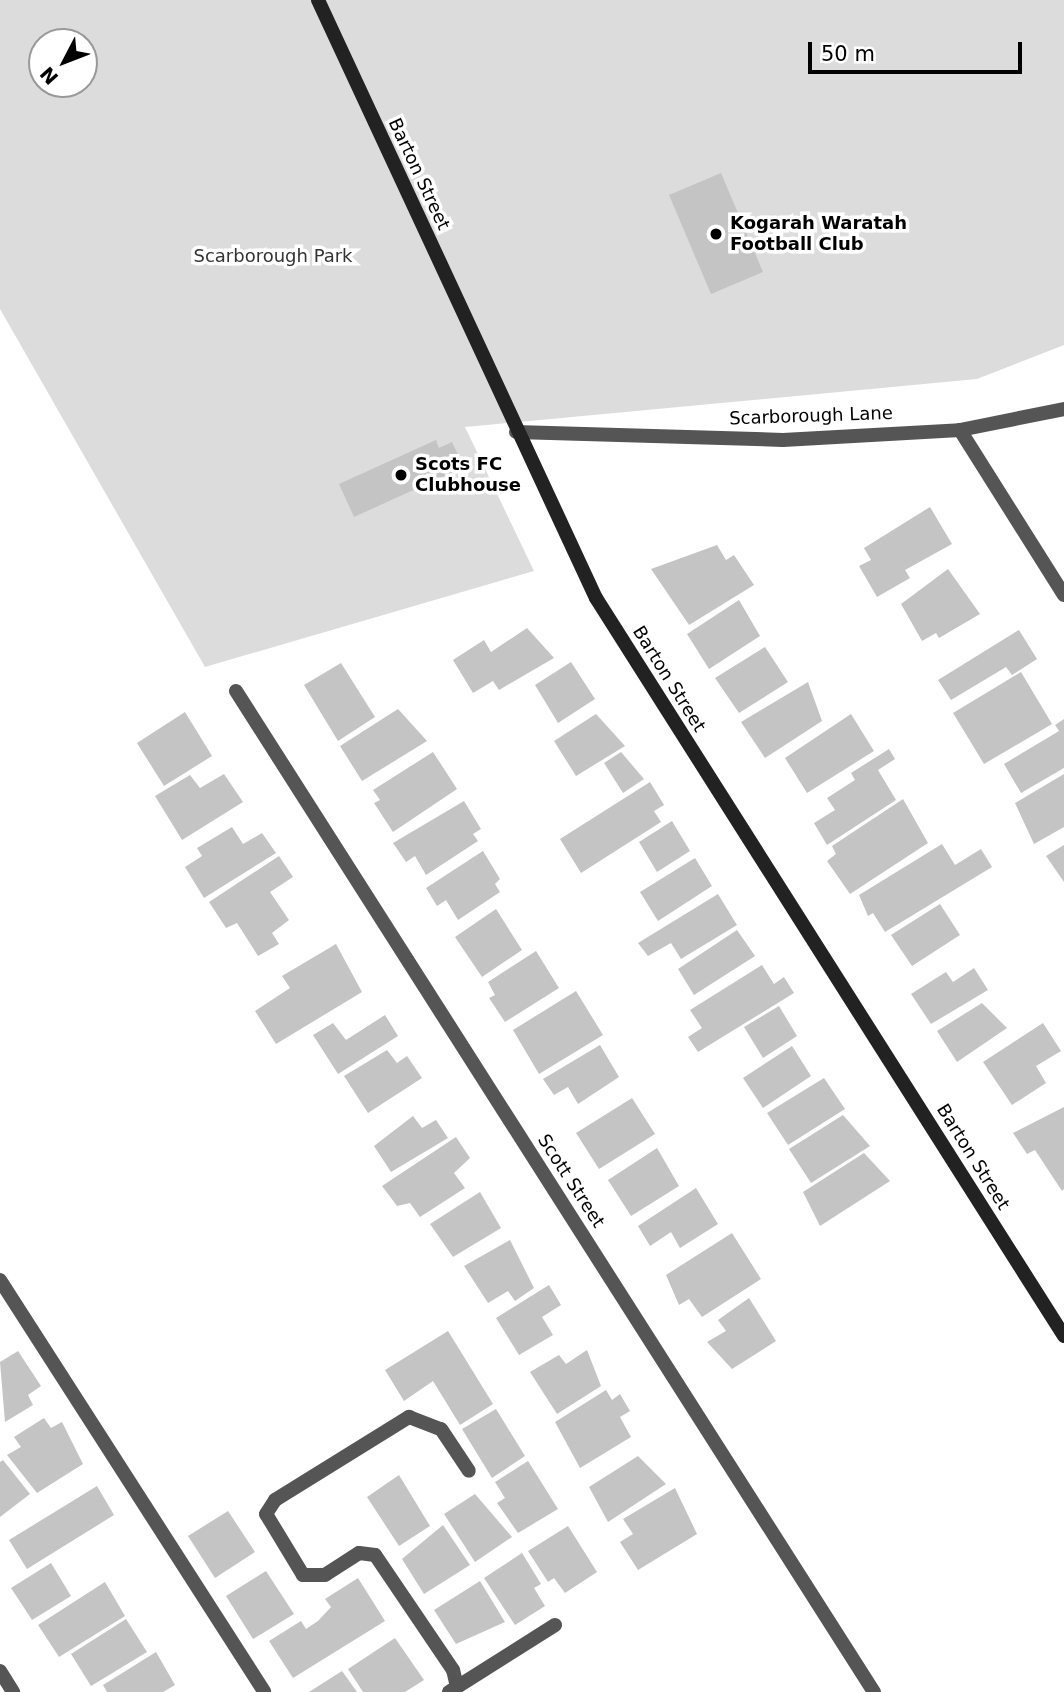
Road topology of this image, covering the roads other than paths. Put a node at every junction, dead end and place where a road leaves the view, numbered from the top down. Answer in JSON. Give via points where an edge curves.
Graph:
{"nodes":[{"id":1,"x":318,"y":0,"type":"edge"},
{"id":2,"x":1064,"y":409,"type":"edge"},
{"id":3,"x":960,"y":430,"type":"junction"},
{"id":4,"x":516,"y":432,"type":"junction"},
{"id":5,"x":1064,"y":595,"type":"edge"},
{"id":6,"x":236,"y":691,"type":"dead end"},
{"id":7,"x":0,"y":1280,"type":"edge"},
{"id":8,"x":1064,"y":1336,"type":"edge"},
{"id":9,"x":469,"y":1471,"type":"dead end"},
{"id":10,"x":555,"y":1625,"type":"dead end"},
{"id":11,"x":0,"y":1671,"type":"edge"},
{"id":12,"x":453,"y":1689,"type":"edge"},
{"id":13,"x":13,"y":1692,"type":"edge"},
{"id":14,"x":264,"y":1692,"type":"edge"},
{"id":15,"x":874,"y":1692,"type":"edge"}],
"edges":[{"from":1,"to":4,"type":"street","name":"Barton Street"},
{"from":2,"to":3,"type":"street","name":"Scarborough Lane"},
{"from":3,"to":4,"type":"street","name":"Scarborough Lane","via":[[783,440]]},
{"from":3,"to":5,"type":"street"},
{"from":4,"to":8,"type":"street","name":"Barton Street","via":[[596,598]]},
{"from":6,"to":15,"type":"street","name":"Scott Street"},
{"from":7,"to":14,"type":"street"},
{"from":9,"to":12,"type":"street","via":[[441,1429],[409,1417],[275,1500],[266,1514],[303,1575],[325,1575],[359,1553],[375,1555],[453,1670]]},
{"from":10,"to":12,"type":"street"},
{"from":11,"to":13,"type":"street"}]}
